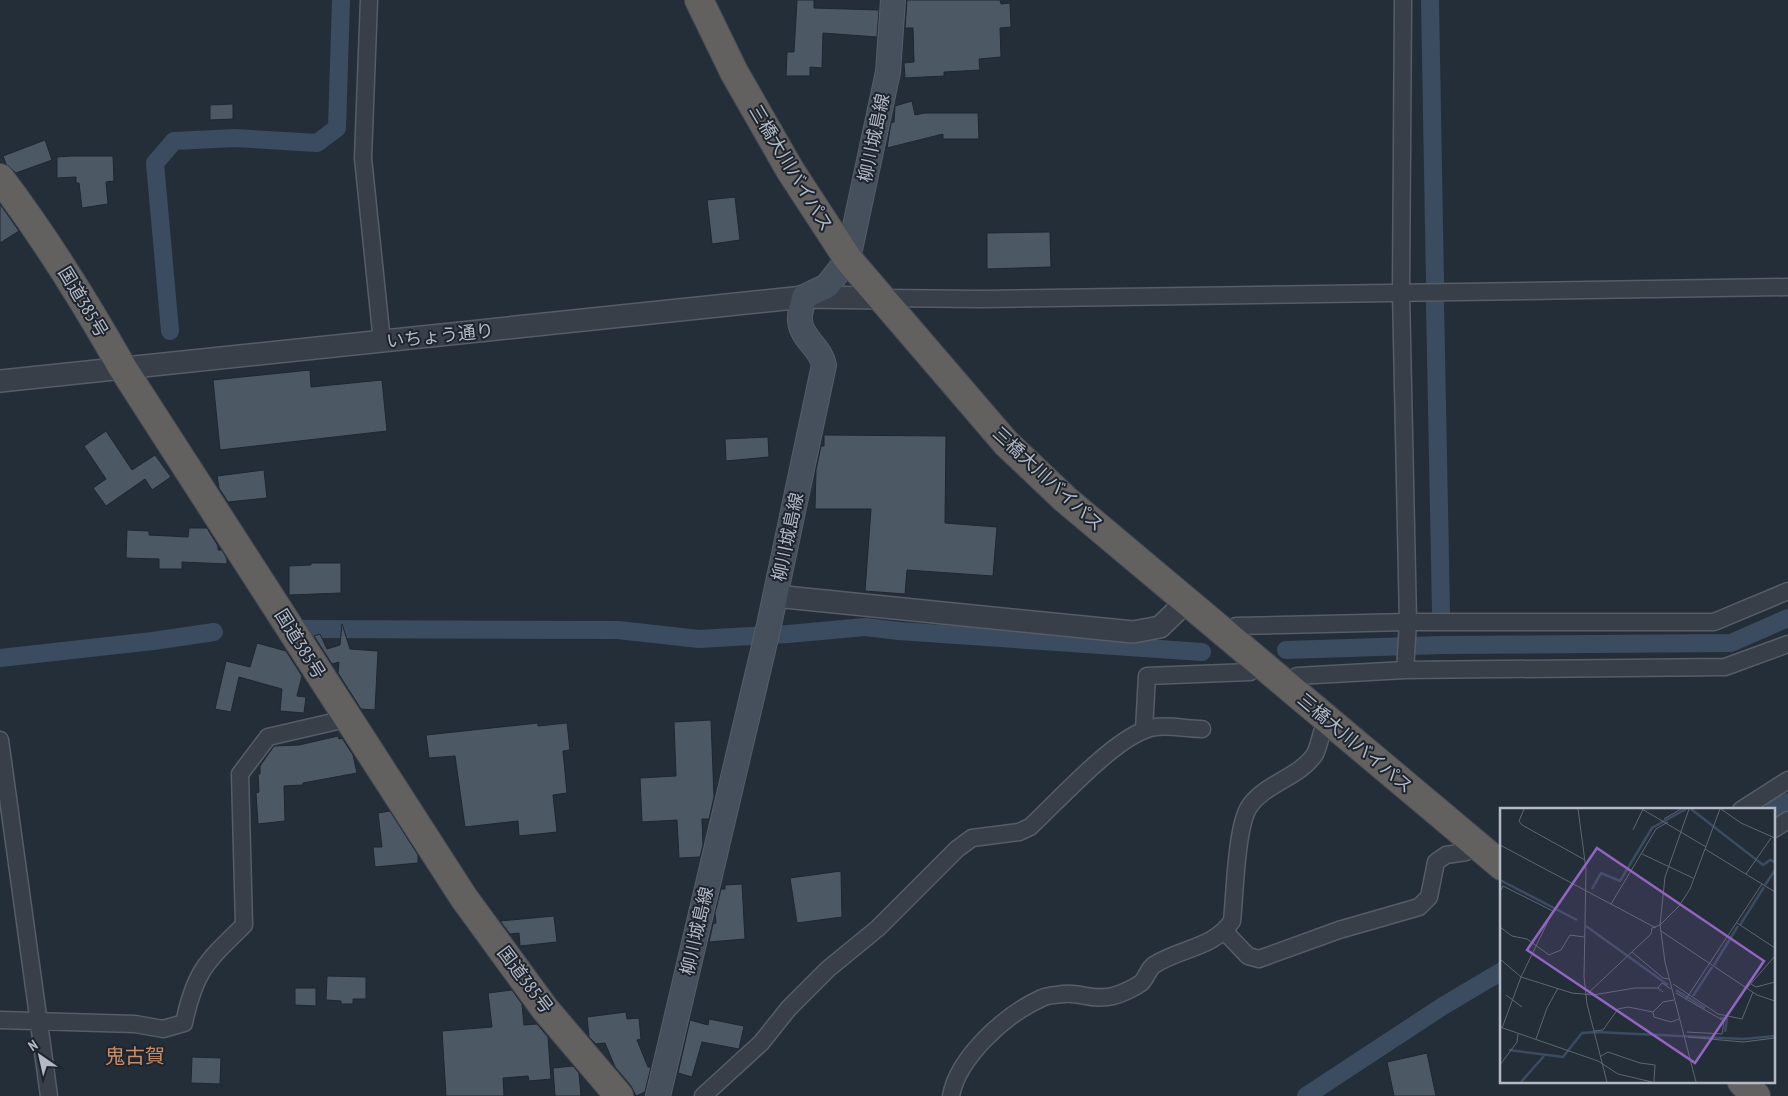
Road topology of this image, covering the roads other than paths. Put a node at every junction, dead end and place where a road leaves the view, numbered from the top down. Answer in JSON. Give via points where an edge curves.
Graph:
{"nodes":[{"id":1,"x":369,"y":0,"type":"edge"},
{"id":2,"x":699,"y":0,"type":"edge"},
{"id":3,"x":893,"y":0,"type":"edge"},
{"id":4,"x":1403,"y":0,"type":"edge"},
{"id":5,"x":0,"y":178,"type":"edge"},
{"id":6,"x":848,"y":259,"type":"junction"},
{"id":7,"x":1788,"y":287,"type":"edge"},
{"id":8,"x":1401,"y":293,"type":"junction"},
{"id":9,"x":804,"y":297,"type":"junction"},
{"id":10,"x":881,"y":298,"type":"junction"},
{"id":11,"x":382,"y":342,"type":"junction"},
{"id":12,"x":122,"y":368,"type":"junction"},
{"id":13,"x":0,"y":381,"type":"edge"},
{"id":14,"x":1788,"y":591,"type":"edge"},
{"id":15,"x":775,"y":596,"type":"junction"},
{"id":16,"x":1187,"y":601,"type":"junction"},
{"id":17,"x":1408,"y":622,"type":"junction"},
{"id":18,"x":1236,"y":626,"type":"dead end"},
{"id":19,"x":1788,"y":644,"type":"edge"},
{"id":20,"x":1405,"y":670,"type":"junction"},
{"id":21,"x":1250,"y":672,"type":"dead end"},
{"id":22,"x":1297,"y":676,"type":"dead end"},
{"id":23,"x":346,"y":719,"type":"junction"},
{"id":24,"x":1202,"y":729,"type":"dead end"},
{"id":25,"x":1144,"y":730,"type":"junction"},
{"id":26,"x":1322,"y":732,"type":"dead end"},
{"id":27,"x":0,"y":740,"type":"edge"},
{"id":28,"x":1788,"y":780,"type":"edge"},
{"id":29,"x":1744,"y":808,"type":"edge"},
{"id":30,"x":1788,"y":820,"type":"edge"},
{"id":31,"x":1776,"y":828,"type":"edge"},
{"id":32,"x":1466,"y":852,"type":"dead end"},
{"id":33,"x":1500,"y":864,"type":"edge"},
{"id":34,"x":1225,"y":932,"type":"junction"},
{"id":35,"x":0,"y":1020,"type":"edge"},
{"id":36,"x":37,"y":1022,"type":"junction"},
{"id":37,"x":1744,"y":1084,"type":"edge"},
{"id":38,"x":49,"y":1096,"type":"edge"},
{"id":39,"x":619,"y":1096,"type":"edge"},
{"id":40,"x":658,"y":1096,"type":"edge"},
{"id":41,"x":703,"y":1096,"type":"edge"},
{"id":42,"x":951,"y":1096,"type":"edge"},
{"id":43,"x":1756,"y":1096,"type":"edge"}],
"edges":[{"from":1,"to":11,"type":"street","via":[[363,158]]},
{"from":2,"to":6,"type":"highway","name":"三橋大川バイパス","via":[[734,72],[790,170]]},
{"from":3,"to":6,"type":"main road","name":"柳川城島線","via":[[888,72]]},
{"from":4,"to":8,"type":"street"},
{"from":5,"to":12,"type":"highway","name":"国道385号","via":[[77,286]]},
{"from":6,"to":9,"type":"main road","name":"柳川城島線","via":[[827,286]]},
{"from":6,"to":10,"type":"highway","name":"三橋大川バイパス"},
{"from":7,"to":8,"type":"street"},
{"from":8,"to":10,"type":"street"},
{"from":8,"to":17,"type":"street"},
{"from":9,"to":10,"type":"street","name":"いちょう通り"},
{"from":9,"to":11,"type":"street","name":"いちょう通り"},
{"from":9,"to":15,"type":"main road","name":"柳川城島線","via":[[799,319],[801,328],[822,356],[824,365]]},
{"from":10,"to":16,"type":"highway","name":"三橋大川バイパス","via":[[1006,443],[1064,499]]},
{"from":11,"to":12,"type":"street","name":"いちょう通り"},
{"from":12,"to":13,"type":"street","name":"いちょう通り"},
{"from":12,"to":23,"type":"highway","name":"国道385号"},
{"from":14,"to":17,"type":"street","via":[[1714,622]]},
{"from":15,"to":16,"type":"street","via":[[1133,632],[1160,627]]},
{"from":15,"to":40,"type":"main road","name":"柳川城島線"},
{"from":16,"to":33,"type":"highway","name":"三橋大川バイパス"},
{"from":17,"to":18,"type":"street"},
{"from":17,"to":20,"type":"street"},
{"from":19,"to":20,"type":"street","via":[[1725,667]]},
{"from":20,"to":22,"type":"street"},
{"from":21,"to":25,"type":"street","via":[[1147,676]]},
{"from":23,"to":36,"type":"street","via":[[268,737],[240,774],[244,925],[199,972],[184,1024],[163,1029],[136,1024]]},
{"from":23,"to":39,"type":"highway","name":"国道385号","via":[[464,898],[545,1008]]},
{"from":24,"to":25,"type":"street","via":[[1155,727]]},
{"from":25,"to":41,"type":"street","via":[[1111,752],[1030,827],[1019,832],[972,838],[957,849],[878,928],[821,976],[761,1043]]},
{"from":26,"to":34,"type":"street","via":[[1315,754],[1261,793],[1249,808],[1242,824],[1232,921]]},
{"from":27,"to":36,"type":"street"},
{"from":28,"to":29,"type":"street"},
{"from":30,"to":31,"type":"street"},
{"from":32,"to":34,"type":"street","via":[[1446,855],[1436,862],[1429,897],[1410,911],[1339,930],[1259,959],[1248,956]]},
{"from":34,"to":42,"type":"street","via":[[1153,966],[1141,983],[1114,996],[1095,999],[1067,993],[1043,997],[1013,1014],[968,1058],[954,1083]]},
{"from":35,"to":36,"type":"street"},
{"from":36,"to":38,"type":"street"},
{"from":37,"to":43,"type":"highway"}]}
